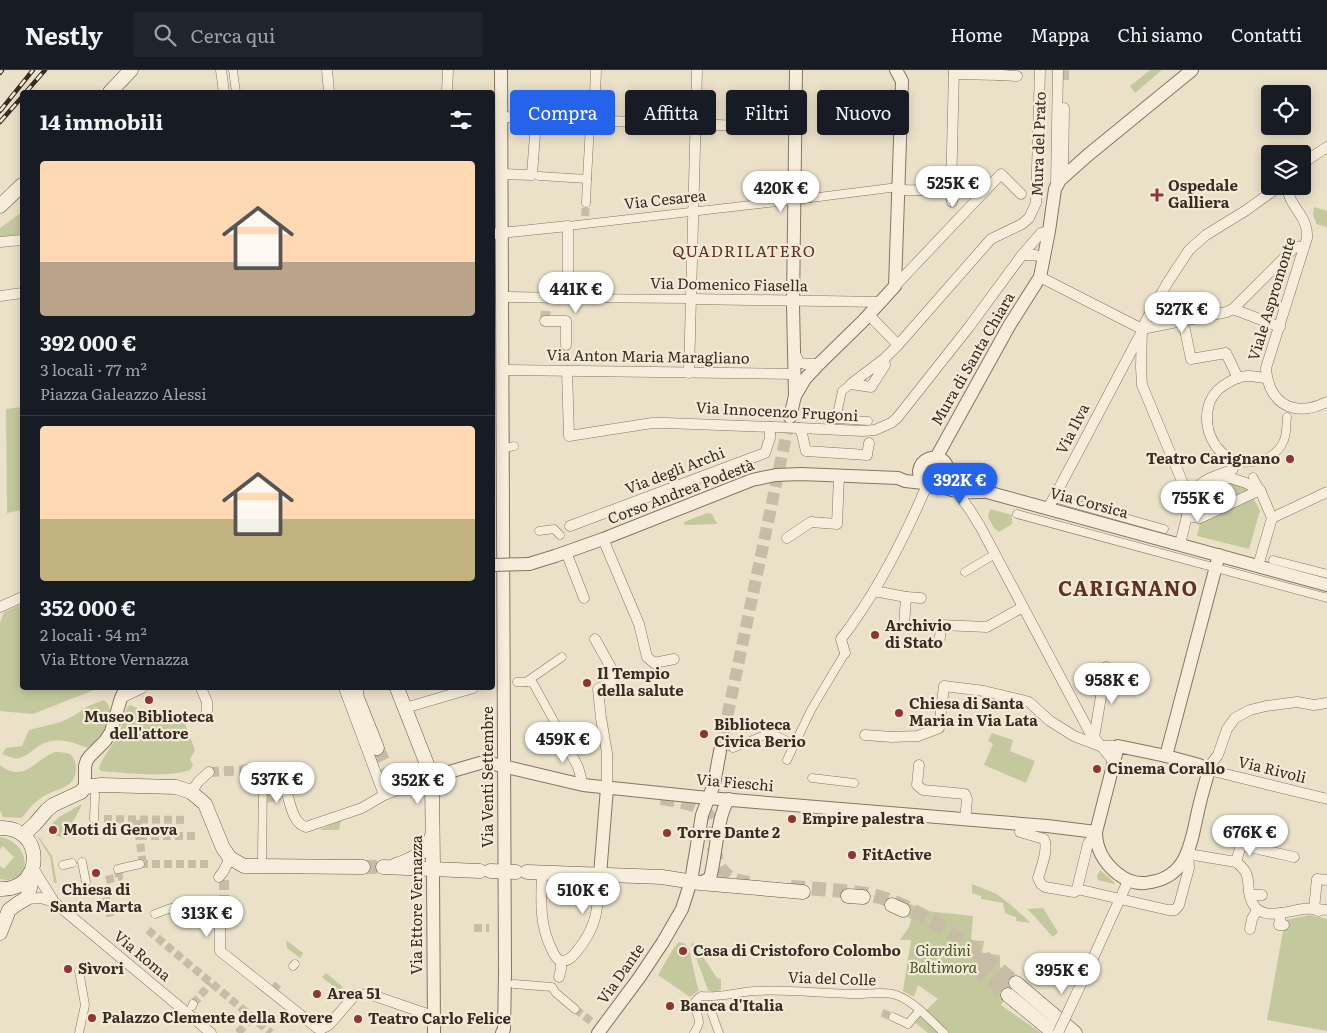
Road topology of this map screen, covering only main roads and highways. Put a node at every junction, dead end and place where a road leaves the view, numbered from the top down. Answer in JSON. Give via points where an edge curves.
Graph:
{"nodes":[{"id":1,"x":131,"y":70,"type":"edge"},
{"id":2,"x":122,"y":87,"type":"edge"},
{"id":3,"x":20,"y":187,"type":"edge"},
{"id":4,"x":0,"y":206,"type":"edge"},
{"id":5,"x":349,"y":690,"type":"edge"},
{"id":6,"x":398,"y":690,"type":"edge"},
{"id":7,"x":377,"y":748,"type":"tunnel mouth"},
{"id":8,"x":0,"y":828,"type":"edge"},
{"id":9,"x":433,"y":833,"type":"junction"},
{"id":10,"x":22,"y":834,"type":"junction"},
{"id":11,"x":364,"y":867,"type":"tunnel mouth"},
{"id":12,"x":433,"y":869,"type":"junction"},
{"id":13,"x":31,"y":872,"type":"junction"},
{"id":14,"x":0,"y":890,"type":"edge"},
{"id":15,"x":803,"y":892,"type":"tunnel mouth"},
{"id":16,"x":848,"y":896,"type":"dead end"},
{"id":17,"x":863,"y":897,"type":"dead end"},
{"id":18,"x":9,"y":910,"type":"junction"},
{"id":19,"x":0,"y":933,"type":"edge"},
{"id":20,"x":1012,"y":989,"type":"junction"},
{"id":21,"x":1056,"y":1033,"type":"edge"},
{"id":22,"x":1068,"y":1033,"type":"edge"},
{"id":23,"x":1075,"y":1033,"type":"edge"}],
"edges":[{"from":1,"to":2,"type":"main road"},
{"from":3,"to":4,"type":"main road"},
{"from":5,"to":7,"type":"main road"},
{"from":6,"to":9,"type":"main road","name":"Via Ettore Vernazza","via":[[432,777]]},
{"from":8,"to":10,"type":"main road"},
{"from":9,"to":12,"type":"main road","name":"Via Ettore Vernazza"},
{"from":9,"to":12,"type":"main road","via":[[423,851],[414,858],[386,867]]},
{"from":10,"to":11,"type":"main road","via":[[53,805],[100,785],[176,787],[191,792],[205,804],[223,848],[230,858],[244,866]]},
{"from":10,"to":13,"type":"main road","via":[[34,856]]},
{"from":12,"to":15,"type":"main road","via":[[662,877]]},
{"from":13,"to":14,"type":"main road","via":[[15,887]]},
{"from":13,"to":18,"type":"main road","via":[[26,899]]},
{"from":14,"to":18,"type":"main road"},
{"from":16,"to":17,"type":"main road"},
{"from":18,"to":19,"type":"main road"},
{"from":20,"to":21,"type":"main road"},
{"from":20,"to":22,"type":"main road"},
{"from":20,"to":23,"type":"main road"}]}
